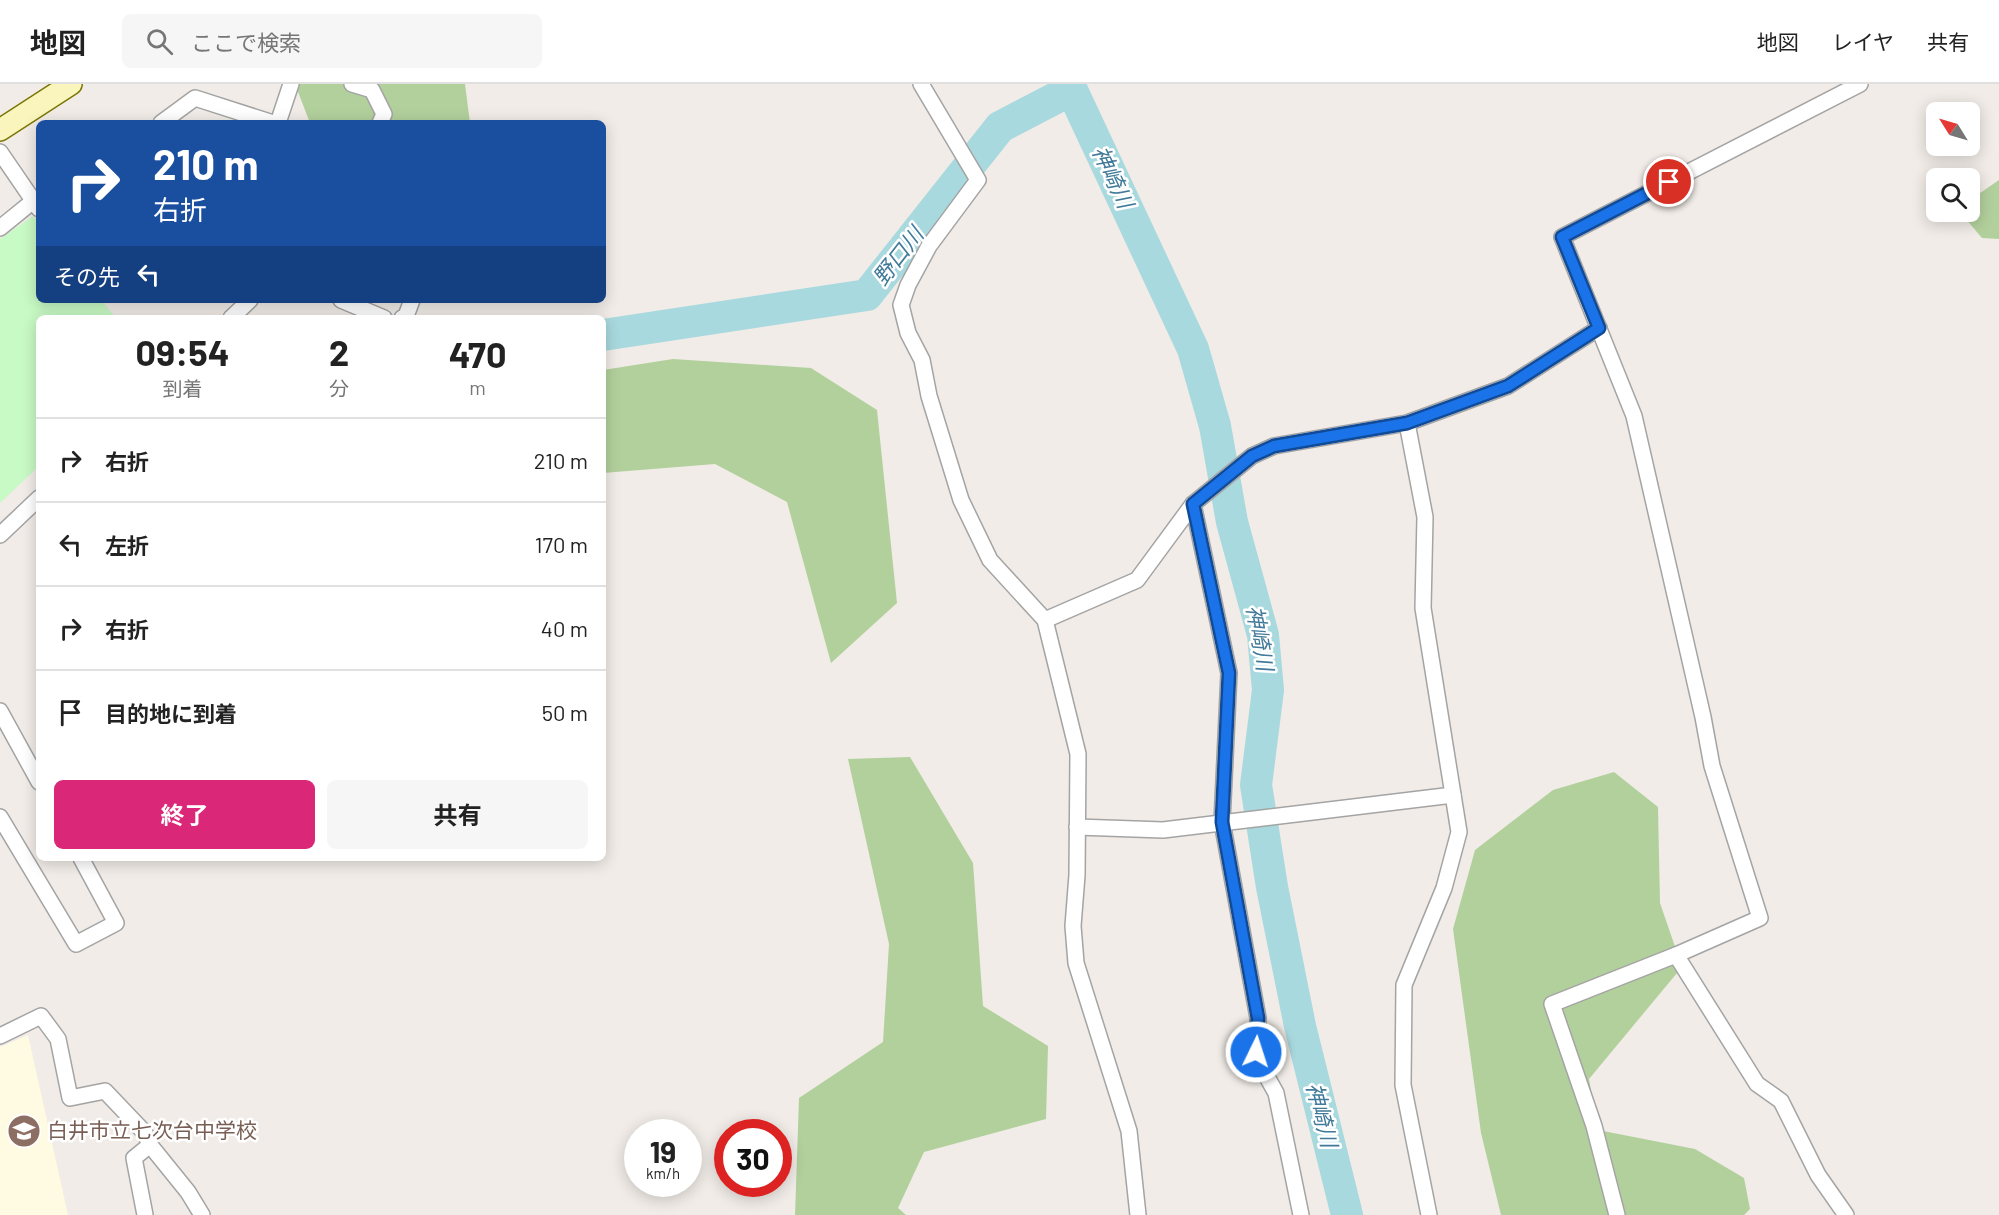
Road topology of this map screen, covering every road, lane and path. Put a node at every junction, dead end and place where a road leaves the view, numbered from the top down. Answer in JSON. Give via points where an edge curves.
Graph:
{"nodes":[{"id":1,"x":70,"y":84,"type":"edge"},
{"id":2,"x":291,"y":84,"type":"edge"},
{"id":3,"x":352,"y":84,"type":"edge"},
{"id":4,"x":921,"y":84,"type":"edge"},
{"id":5,"x":1860,"y":84,"type":"edge"},
{"id":6,"x":165,"y":120,"type":"edge"},
{"id":7,"x":266,"y":120,"type":"edge"},
{"id":8,"x":277,"y":120,"type":"edge"},
{"id":9,"x":381,"y":120,"type":"edge"},
{"id":10,"x":0,"y":130,"type":"edge"},
{"id":11,"x":0,"y":152,"type":"edge"},
{"id":12,"x":36,"y":206,"type":"edge"},
{"id":13,"x":0,"y":228,"type":"edge"},
{"id":14,"x":247,"y":303,"type":"edge"},
{"id":15,"x":348,"y":303,"type":"edge"},
{"id":16,"x":234,"y":315,"type":"edge"},
{"id":17,"x":377,"y":315,"type":"edge"},
{"id":18,"x":1599,"y":328,"type":"junction"},
{"id":19,"x":1407,"y":423,"type":"junction"},
{"id":20,"x":36,"y":501,"type":"edge"},
{"id":21,"x":1193,"y":504,"type":"junction"},
{"id":22,"x":0,"y":535,"type":"edge"},
{"id":23,"x":1045,"y":620,"type":"junction"},
{"id":24,"x":0,"y":711,"type":"edge"},
{"id":25,"x":6,"y":738,"type":"edge"},
{"id":26,"x":36,"y":778,"type":"edge"},
{"id":27,"x":1453,"y":795,"type":"junction"},
{"id":28,"x":0,"y":817,"type":"edge"},
{"id":29,"x":1222,"y":822,"type":"junction"},
{"id":30,"x":1077,"y":827,"type":"junction"},
{"id":31,"x":83,"y":861,"type":"edge"},
{"id":32,"x":1676,"y":955,"type":"junction"},
{"id":33,"x":0,"y":1036,"type":"edge"},
{"id":34,"x":150,"y":1145,"type":"junction"},
{"id":35,"x":145,"y":1215,"type":"edge"},
{"id":36,"x":202,"y":1215,"type":"edge"},
{"id":37,"x":1138,"y":1215,"type":"edge"},
{"id":38,"x":1300,"y":1215,"type":"edge"},
{"id":39,"x":1429,"y":1215,"type":"edge"},
{"id":40,"x":1617,"y":1215,"type":"edge"},
{"id":41,"x":1846,"y":1215,"type":"edge"}],
"edges":[{"from":1,"to":10,"type":"street"},
{"from":2,"to":8,"type":"street"},
{"from":3,"to":9,"type":"street","via":[[372,90],[384,114]]},
{"from":4,"to":23,"type":"street","via":[[978,180],[924,256],[901,305],[903,317],[922,360],[961,500],[975,530],[990,560]]},
{"from":5,"to":18,"type":"street","via":[[1562,237]]},
{"from":6,"to":7,"type":"street","via":[[195,98]]},
{"from":11,"to":12,"type":"street"},
{"from":12,"to":13,"type":"street"},
{"from":14,"to":16,"type":"street"},
{"from":15,"to":17,"type":"street"},
{"from":18,"to":19,"type":"street","via":[[1508,386]]},
{"from":18,"to":32,"type":"street","via":[[1634,416],[1712,766],[1760,918]]},
{"from":19,"to":21,"type":"street","via":[[1274,446],[1252,456]]},
{"from":19,"to":27,"type":"street","via":[[1425,517],[1423,608]]},
{"from":20,"to":22,"type":"street"},
{"from":21,"to":23,"type":"street","via":[[1137,580]]},
{"from":21,"to":29,"type":"street","via":[[1229,673]]},
{"from":23,"to":30,"type":"street","via":[[1078,754]]},
{"from":24,"to":25,"type":"street"},
{"from":25,"to":26,"type":"street"},
{"from":27,"to":29,"type":"street"},
{"from":27,"to":39,"type":"street","via":[[1459,832],[1444,888],[1404,985],[1403,1084]]},
{"from":28,"to":31,"type":"street","via":[[76,944],[116,923]]},
{"from":29,"to":30,"type":"street","via":[[1163,830]]},
{"from":29,"to":38,"type":"street","via":[[1258,1018],[1257,1059],[1276,1093]]},
{"from":30,"to":37,"type":"street","via":[[1073,926],[1076,963],[1129,1131]]},
{"from":32,"to":40,"type":"street","via":[[1551,1004],[1594,1126]]},
{"from":32,"to":41,"type":"street","via":[[1757,1084],[1782,1101],[1818,1175]]},
{"from":33,"to":34,"type":"street","via":[[41,1016],[57,1039],[70,1098],[105,1091],[145,1133]]},
{"from":34,"to":35,"type":"street","via":[[134,1158]]},
{"from":34,"to":36,"type":"street"}]}
